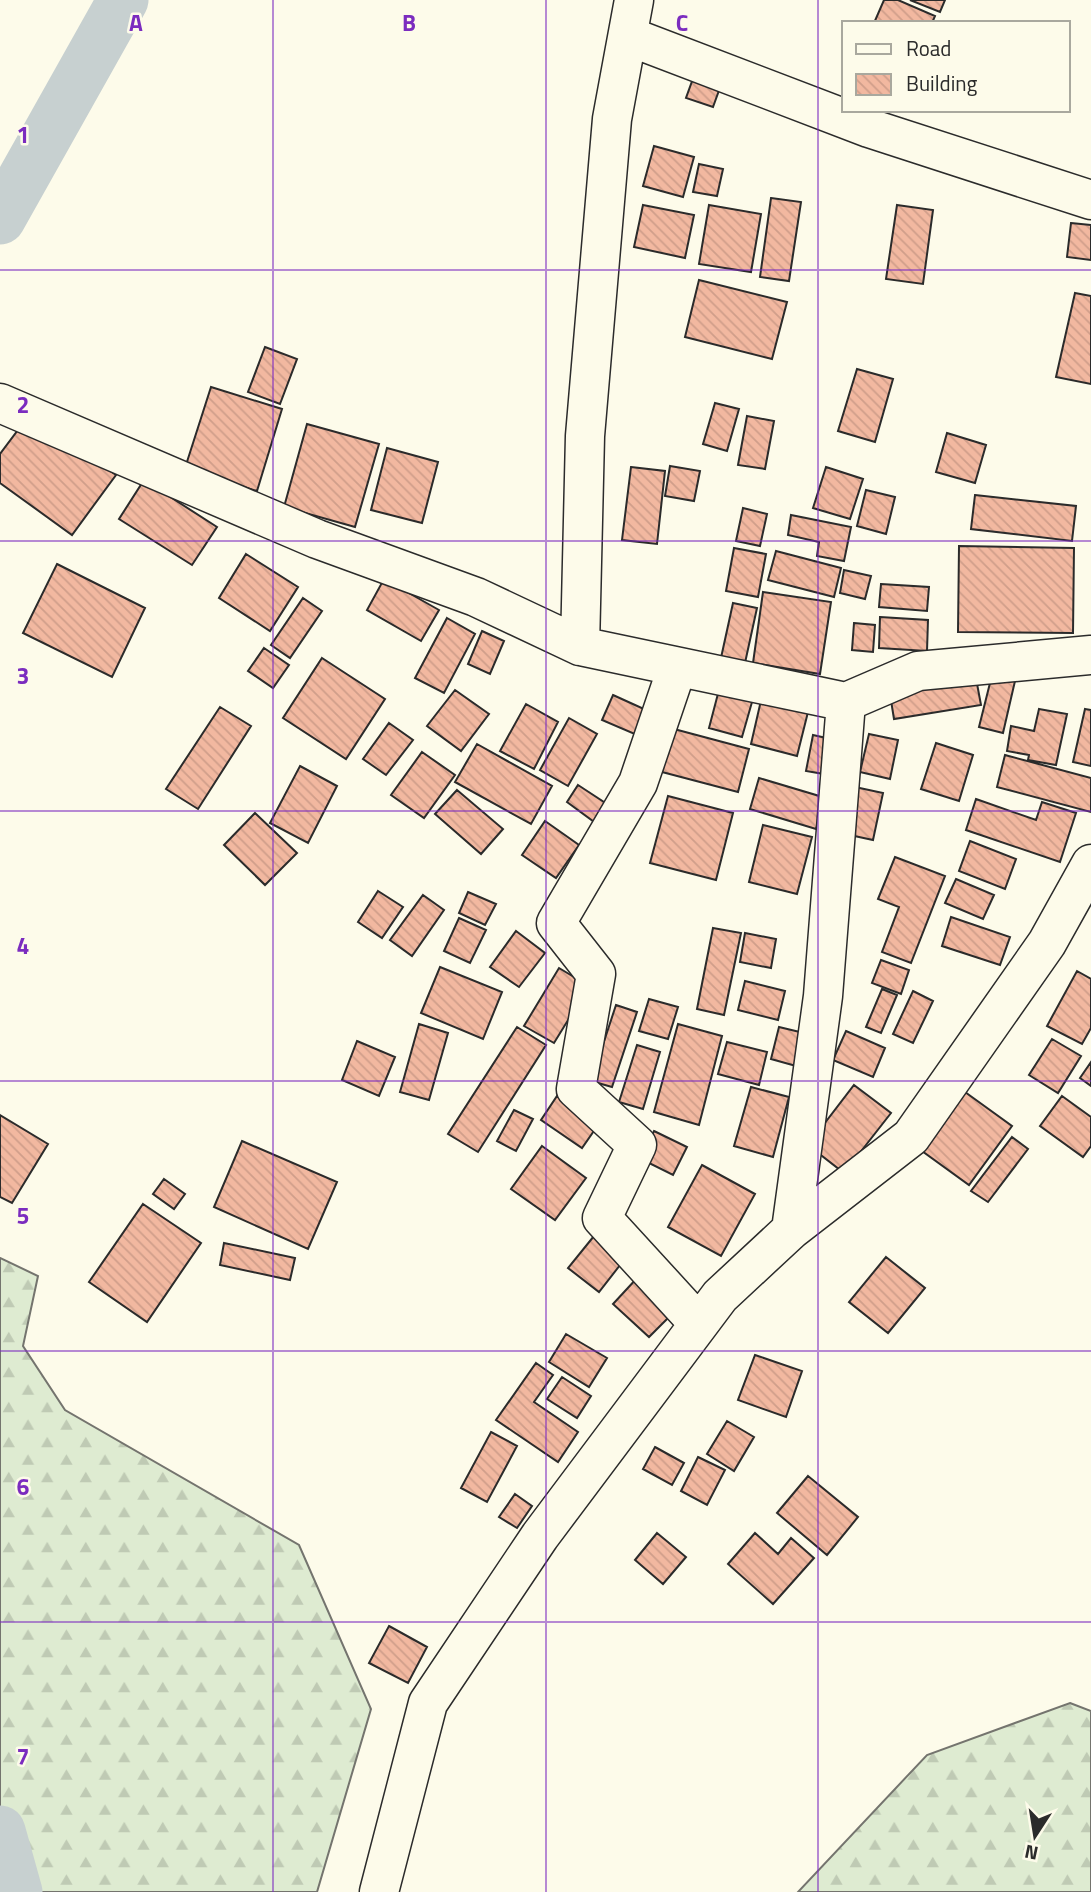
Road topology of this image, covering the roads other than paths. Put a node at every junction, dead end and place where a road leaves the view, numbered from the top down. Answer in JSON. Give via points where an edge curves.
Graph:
{"nodes":[{"id":1,"x":631,"y":18,"type":"edge"},
{"id":2,"x":1091,"y":200,"type":"edge"},
{"id":3,"x":0,"y":403,"type":"edge"},
{"id":4,"x":580,"y":646,"type":"junction"},
{"id":5,"x":1091,"y":655,"type":"edge"},
{"id":6,"x":677,"y":668,"type":"junction"},
{"id":7,"x":846,"y":702,"type":"junction"},
{"id":8,"x":1091,"y":864,"type":"edge"},
{"id":9,"x":791,"y":1230,"type":"junction"},
{"id":10,"x":699,"y":1324,"type":"junction"},
{"id":11,"x":379,"y":1892,"type":"edge"}],
"edges":[{"from":1,"to":2,"type":"street","via":[[869,128]]},
{"from":1,"to":4,"type":"street","via":[[611,119],[585,436]]},
{"from":3,"to":4,"type":"street","via":[[317,539],[477,597]]},
{"from":4,"to":6,"type":"street"},
{"from":5,"to":7,"type":"street","via":[[918,671]]},
{"from":6,"to":7,"type":"street"},
{"from":6,"to":10,"type":"street","via":[[638,783],[556,923],[596,974],[576,1089],[637,1145],[602,1218]]},
{"from":7,"to":9,"type":"street","via":[[823,996]]},
{"from":8,"to":9,"type":"street","via":[[1047,943],[911,1137]]},
{"from":9,"to":10,"type":"street","via":[[720,1296]]},
{"from":10,"to":11,"type":"street","via":[[540,1536],[428,1703]]}]}
